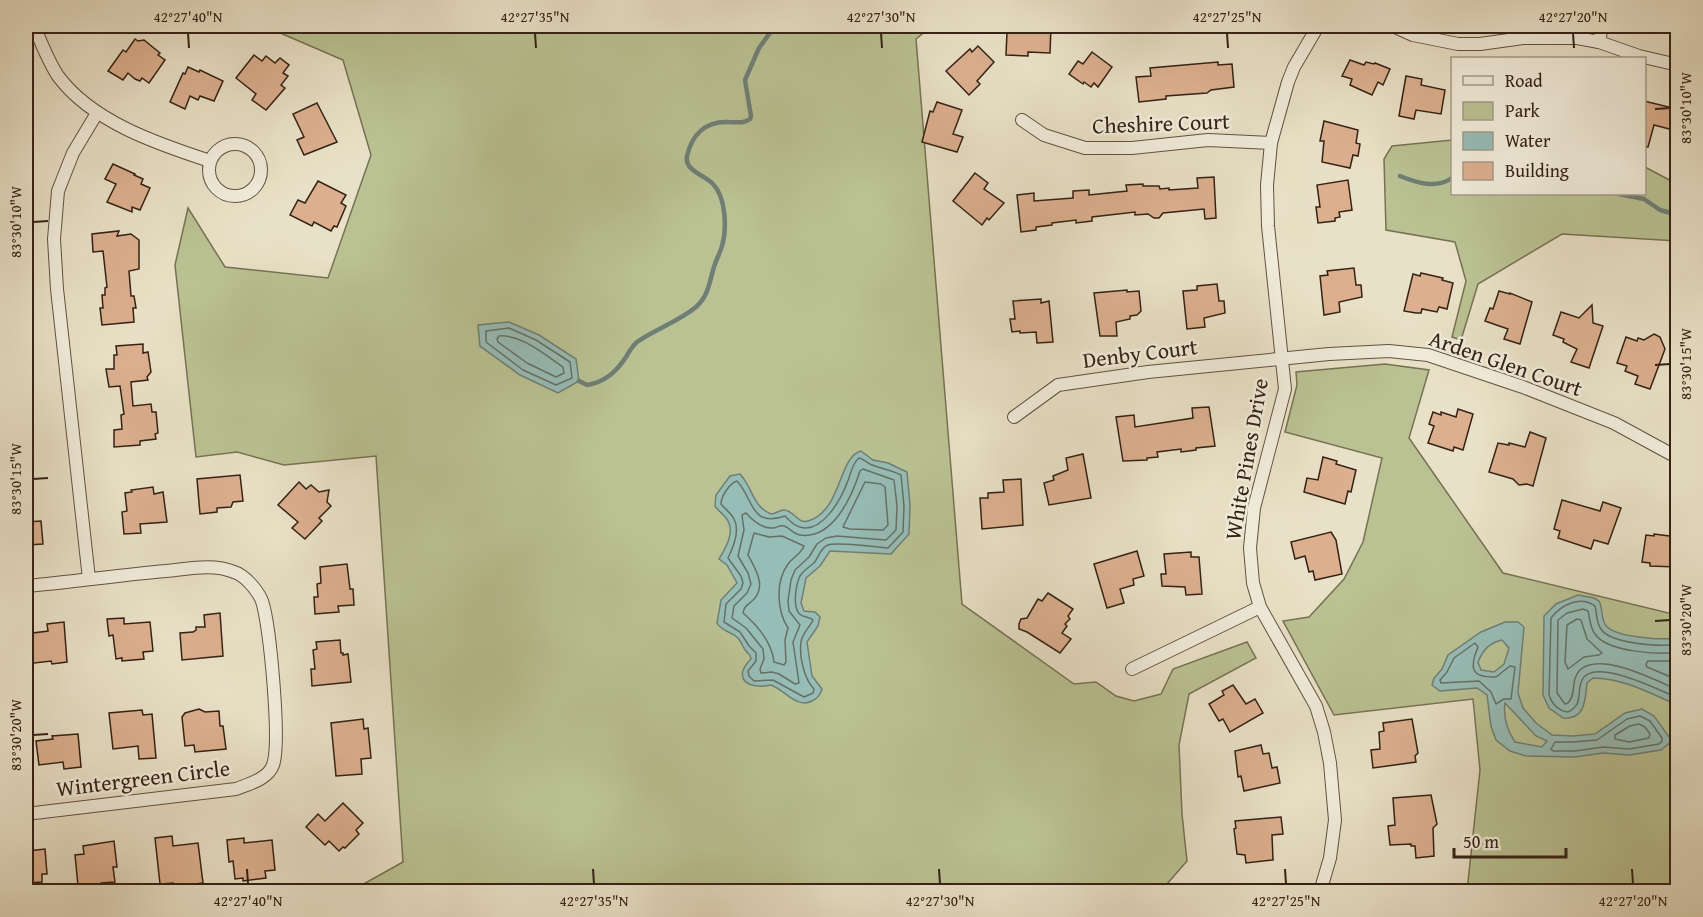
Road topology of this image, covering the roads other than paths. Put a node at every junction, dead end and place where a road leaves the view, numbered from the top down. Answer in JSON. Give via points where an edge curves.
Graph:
{"nodes":[{"id":1,"x":34,"y":26,"type":"edge"},
{"id":2,"x":1318,"y":26,"type":"edge"},
{"id":3,"x":1393,"y":26,"type":"edge"},
{"id":4,"x":1602,"y":26,"type":"edge"},
{"id":5,"x":1599,"y":42,"type":"junction"},
{"id":6,"x":1643,"y":57,"type":"edge"},
{"id":7,"x":1646,"y":58,"type":"edge"},
{"id":8,"x":1677,"y":65,"type":"edge"},
{"id":9,"x":97,"y":113,"type":"junction"},
{"id":10,"x":1022,"y":120,"type":"dead end"},
{"id":11,"x":1271,"y":143,"type":"junction"},
{"id":12,"x":210,"y":161,"type":"junction"},
{"id":13,"x":1281,"y":359,"type":"junction"},
{"id":14,"x":1014,"y":417,"type":"dead end"},
{"id":15,"x":1671,"y":454,"type":"dead end"},
{"id":16,"x":89,"y":579,"type":"junction"},
{"id":17,"x":26,"y":586,"type":"edge"},
{"id":18,"x":1260,"y":608,"type":"junction"},
{"id":19,"x":1132,"y":669,"type":"dead end"},
{"id":20,"x":26,"y":814,"type":"edge"},
{"id":21,"x":1320,"y":891,"type":"edge"}],
"edges":[{"from":1,"to":9,"type":"street","via":[[58,76]]},
{"from":2,"to":11,"type":"street","name":"White Pines Drive","via":[[1294,67]]},
{"from":3,"to":5,"type":"street","via":[[1413,35],[1458,44],[1559,37]]},
{"from":4,"to":5,"type":"street"},
{"from":5,"to":6,"type":"street"},
{"from":7,"to":8,"type":"street"},
{"from":9,"to":12,"type":"street"},
{"from":9,"to":16,"type":"street","via":[[73,153],[58,191],[54,239]]},
{"from":10,"to":11,"type":"street","name":"Cheshire Court","via":[[1044,135],[1086,148],[1132,148],[1208,140]]},
{"from":11,"to":13,"type":"street","name":"White Pines Drive","via":[[1268,226]]},
{"from":12,"to":12,"type":"street","via":[[215,187],[222,193],[248,194],[260,180],[260,161],[249,147],[222,147]]},
{"from":13,"to":14,"type":"street","name":"Denby Court","via":[[1058,385]]},
{"from":13,"to":15,"type":"street","name":"Arden Glen Court","via":[[1389,351],[1428,355],[1614,423]]},
{"from":13,"to":18,"type":"street","name":"White Pines Drive","via":[[1285,389],[1254,508],[1250,548]]},
{"from":16,"to":17,"type":"street","name":"Wintergreen Circle"},
{"from":16,"to":20,"type":"street","name":"Wintergreen Circle","via":[[212,567],[236,572],[253,587],[261,600],[272,671],[277,750],[272,767],[258,781],[236,789]]},
{"from":18,"to":19,"type":"street"},
{"from":18,"to":21,"type":"street","name":"White Pines Drive","via":[[1316,706],[1324,732],[1335,820]]}]}
